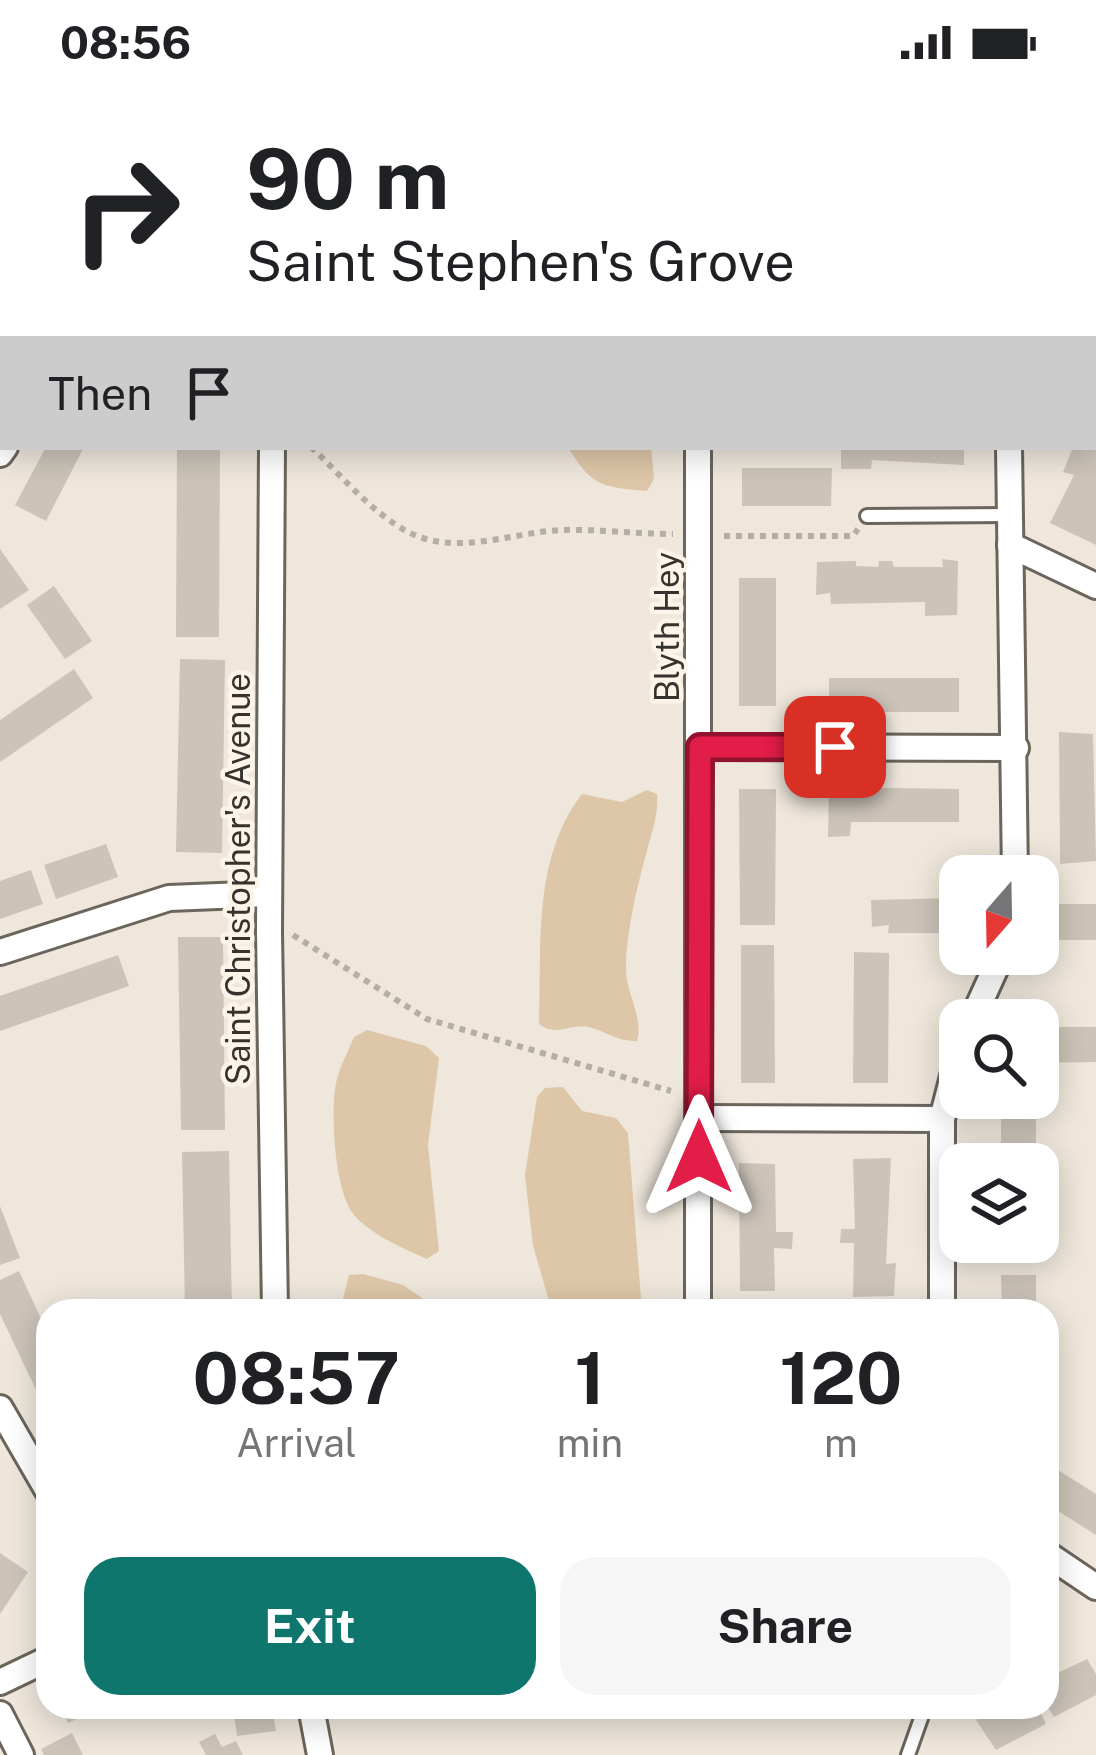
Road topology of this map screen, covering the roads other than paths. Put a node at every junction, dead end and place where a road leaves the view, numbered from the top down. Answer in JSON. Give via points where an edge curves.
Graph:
{"nodes":[{"id":1,"x":272,"y":450,"type":"edge"},
{"id":2,"x":698,"y":450,"type":"edge"},
{"id":3,"x":1009,"y":450,"type":"edge"},
{"id":4,"x":1010,"y":515,"type":"junction"},
{"id":5,"x":867,"y":516,"type":"road end"},
{"id":6,"x":1010,"y":545,"type":"junction"},
{"id":7,"x":1096,"y":586,"type":"edge"},
{"id":8,"x":700,"y":747,"type":"junction"},
{"id":9,"x":1016,"y":748,"type":"junction"},
{"id":10,"x":1015,"y":855,"type":"edge"},
{"id":11,"x":269,"y":894,"type":"junction"},
{"id":12,"x":0,"y":952,"type":"edge"},
{"id":13,"x":699,"y":1107,"type":"junction"},
{"id":14,"x":939,"y":1119,"type":"edge"},
{"id":15,"x":942,"y":1119,"type":"edge"},
{"id":16,"x":274,"y":1299,"type":"edge"},
{"id":17,"x":698,"y":1299,"type":"edge"},
{"id":18,"x":942,"y":1299,"type":"edge"},
{"id":19,"x":0,"y":1408,"type":"edge"},
{"id":20,"x":36,"y":1470,"type":"edge"},
{"id":21,"x":1059,"y":1562,"type":"edge"},
{"id":22,"x":1096,"y":1587,"type":"edge"},
{"id":23,"x":36,"y":1665,"type":"edge"},
{"id":24,"x":0,"y":1682,"type":"edge"},
{"id":25,"x":0,"y":1714,"type":"edge"},
{"id":26,"x":313,"y":1719,"type":"edge"},
{"id":27,"x":922,"y":1719,"type":"edge"},
{"id":28,"x":21,"y":1755,"type":"edge"},
{"id":29,"x":320,"y":1755,"type":"edge"},
{"id":30,"x":908,"y":1755,"type":"edge"}],
"edges":[{"from":1,"to":11,"type":"street","name":"Saint Christopher's Avenue"},
{"from":2,"to":8,"type":"street","name":"Blyth Hey"},
{"from":3,"to":4,"type":"street"},
{"from":4,"to":5,"type":"lane"},
{"from":4,"to":6,"type":"street"},
{"from":6,"to":7,"type":"street"},
{"from":6,"to":9,"type":"street"},
{"from":8,"to":9,"type":"street"},
{"from":8,"to":13,"type":"street","name":"Blyth Hey"},
{"from":9,"to":10,"type":"street"},
{"from":11,"to":12,"type":"street","via":[[169,898]]},
{"from":11,"to":16,"type":"street","name":"Saint Christopher's Avenue"},
{"from":13,"to":14,"type":"street"},
{"from":13,"to":17,"type":"street","name":"Blyth Hey"},
{"from":15,"to":18,"type":"street"},
{"from":19,"to":20,"type":"street"},
{"from":21,"to":22,"type":"street"},
{"from":23,"to":24,"type":"street"},
{"from":25,"to":28,"type":"street"},
{"from":26,"to":29,"type":"street"},
{"from":27,"to":30,"type":"lane"}]}
